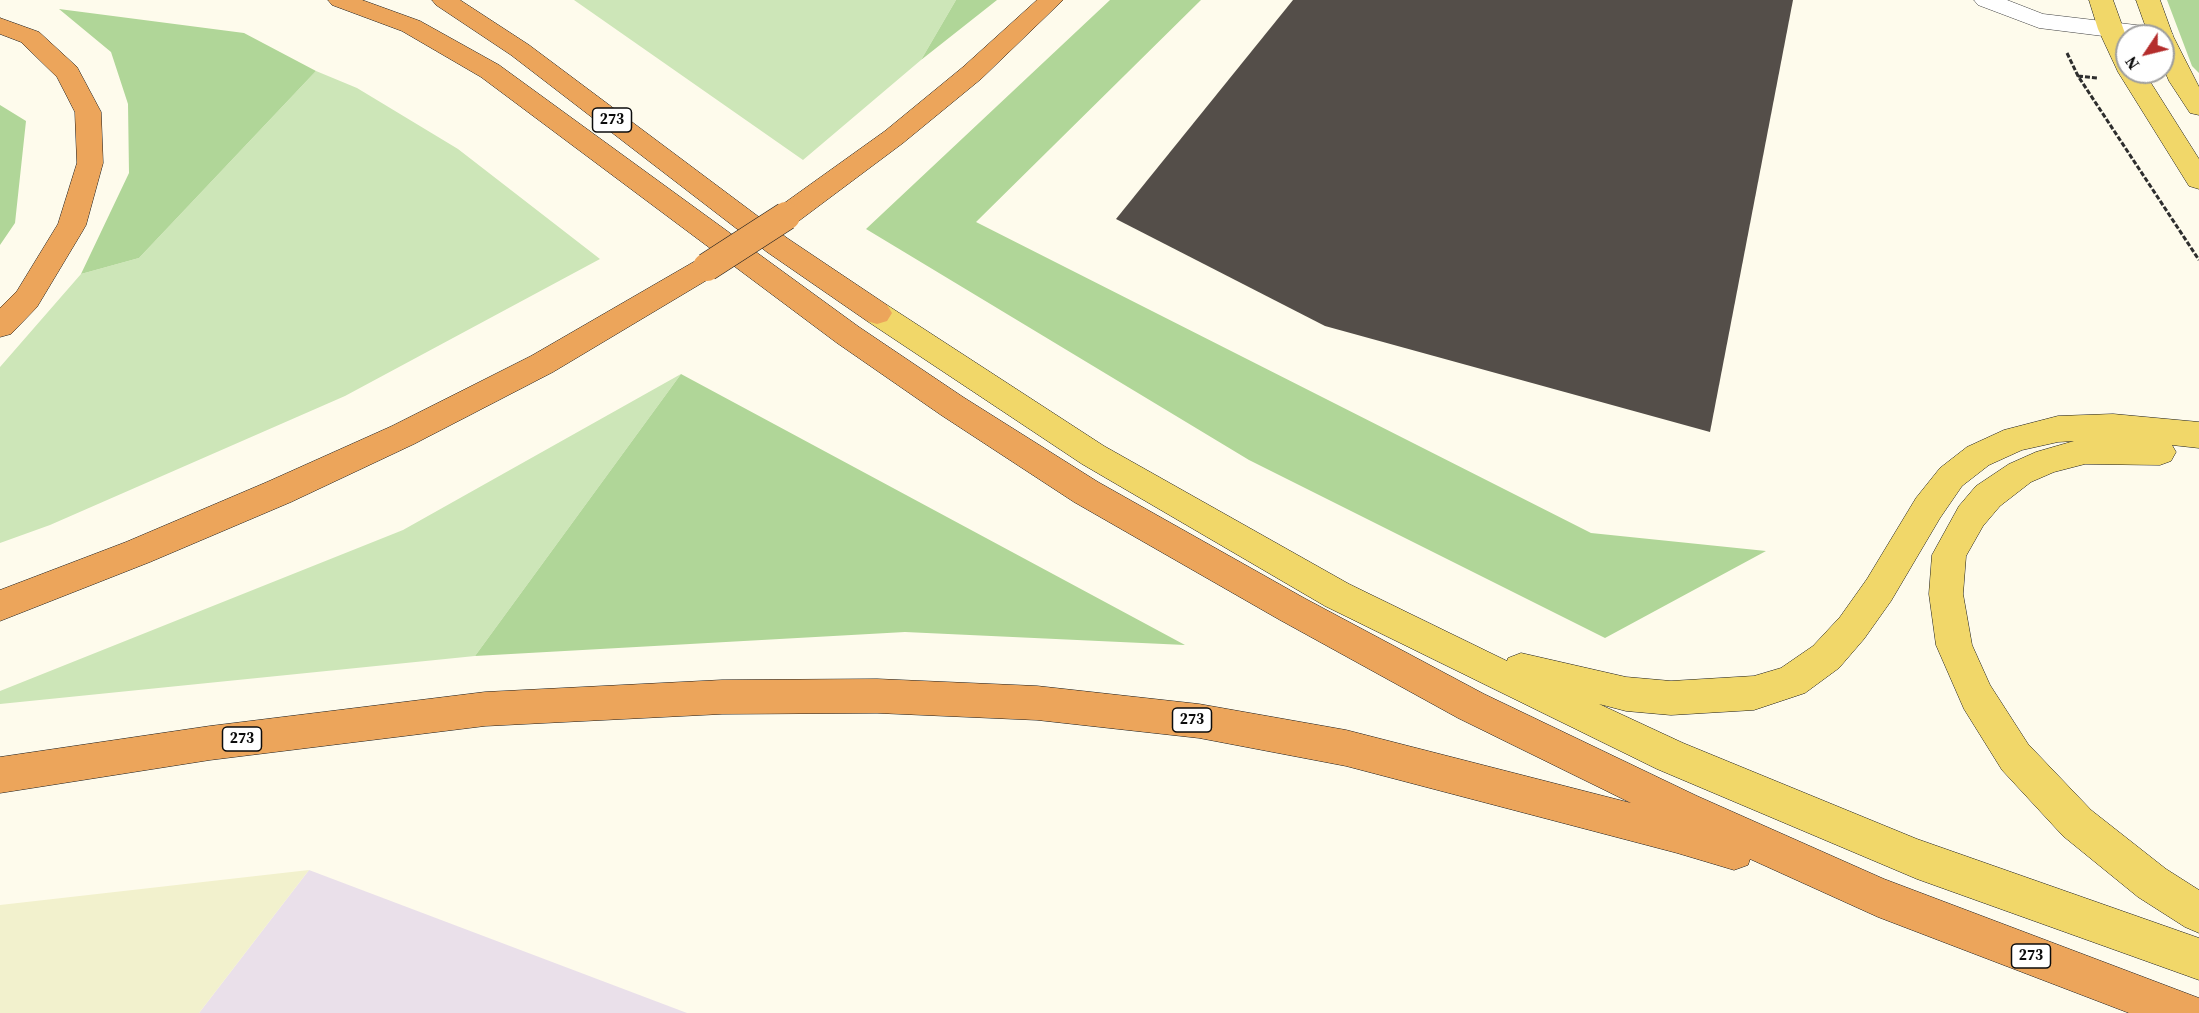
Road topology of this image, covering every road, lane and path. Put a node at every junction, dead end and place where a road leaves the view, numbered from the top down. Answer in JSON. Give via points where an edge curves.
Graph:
{"nodes":[{"id":1,"x":340,"y":0,"type":"edge"},
{"id":2,"x":444,"y":0,"type":"edge"},
{"id":3,"x":1051,"y":0,"type":"edge"},
{"id":4,"x":1986,"y":0,"type":"edge"},
{"id":5,"x":2101,"y":0,"type":"edge"},
{"id":6,"x":2148,"y":0,"type":"edge"},
{"id":7,"x":2057,"y":24,"type":"junction"},
{"id":8,"x":2157,"y":24,"type":"edge"},
{"id":9,"x":0,"y":25,"type":"edge"},
{"id":10,"x":2110,"y":29,"type":"junction"},
{"id":11,"x":2115,"y":30,"type":"edge"},
{"id":12,"x":2115,"y":39,"type":"edge"},
{"id":13,"x":2175,"y":66,"type":"edge"},
{"id":14,"x":2139,"y":84,"type":"edge"},
{"id":15,"x":2199,"y":107,"type":"edge"},
{"id":16,"x":2199,"y":180,"type":"edge"},
{"id":17,"x":2199,"y":260,"type":"edge"},
{"id":18,"x":877,"y":313,"type":"joint"},
{"id":19,"x":0,"y":326,"type":"edge"},
{"id":20,"x":2199,"y":435,"type":"edge"},
{"id":21,"x":2199,"y":456,"type":"edge"},
{"id":22,"x":0,"y":606,"type":"edge"},
{"id":23,"x":1449,"y":651,"type":"junction"},
{"id":24,"x":0,"y":775,"type":"edge"},
{"id":25,"x":1878,"y":897,"type":"junction"},
{"id":26,"x":2199,"y":913,"type":"edge"},
{"id":27,"x":2199,"y":959,"type":"edge"},
{"id":28,"x":2184,"y":1013,"type":"edge"}],
"edges":[{"from":1,"to":25,"type":"highway","via":[[411,26],[490,71],[848,335],[1086,492],[1471,706],[1683,809]]},
{"from":2,"to":18,"type":"highway","number":"273","via":[[520,50],[777,245]]},
{"from":3,"to":22,"type":"highway","bridge":true,"via":[[972,74],[786,216],[542,364],[403,435],[279,492]]},
{"from":4,"to":7,"type":"lane"},
{"from":5,"to":10,"type":"main road"},
{"from":6,"to":8,"type":"main road"},
{"from":7,"to":10,"type":"lane"},
{"from":7,"to":17,"type":"path","via":[[2078,76]]},
{"from":9,"to":19,"type":"highway","via":[[30,37],[68,73],[88,112],[90,163],[72,225],[27,299]]},
{"from":10,"to":11,"type":"lane"},
{"from":10,"to":12,"type":"main road"},
{"from":13,"to":15,"type":"main road"},
{"from":14,"to":16,"type":"main road"},
{"from":18,"to":23,"type":"main road","number":"273","via":[[1093,455],[1316,583]]},
{"from":20,"to":23,"type":"main road","via":[[2113,427],[2058,429],[2014,439],[1978,456],[1951,477],[1879,590],[1826,657],[1792,681],[1754,693],[1671,698],[1626,694]]},
{"from":21,"to":26,"type":"main road","via":[[2085,450],[2020,473],[1988,496],[1971,516],[1949,555],[1946,594],[1954,645],[1977,697],[2015,757],[2077,823],[2152,883]]},
{"from":23,"to":27,"type":"main road","number":"273","via":[[1670,756],[1917,859]]},
{"from":24,"to":25,"type":"highway","number":"273","via":[[210,743],[484,709],[734,697],[877,696],[1037,703],[1199,721],[1346,748],[1677,834]]},
{"from":25,"to":28,"type":"highway","number":"273"}]}
